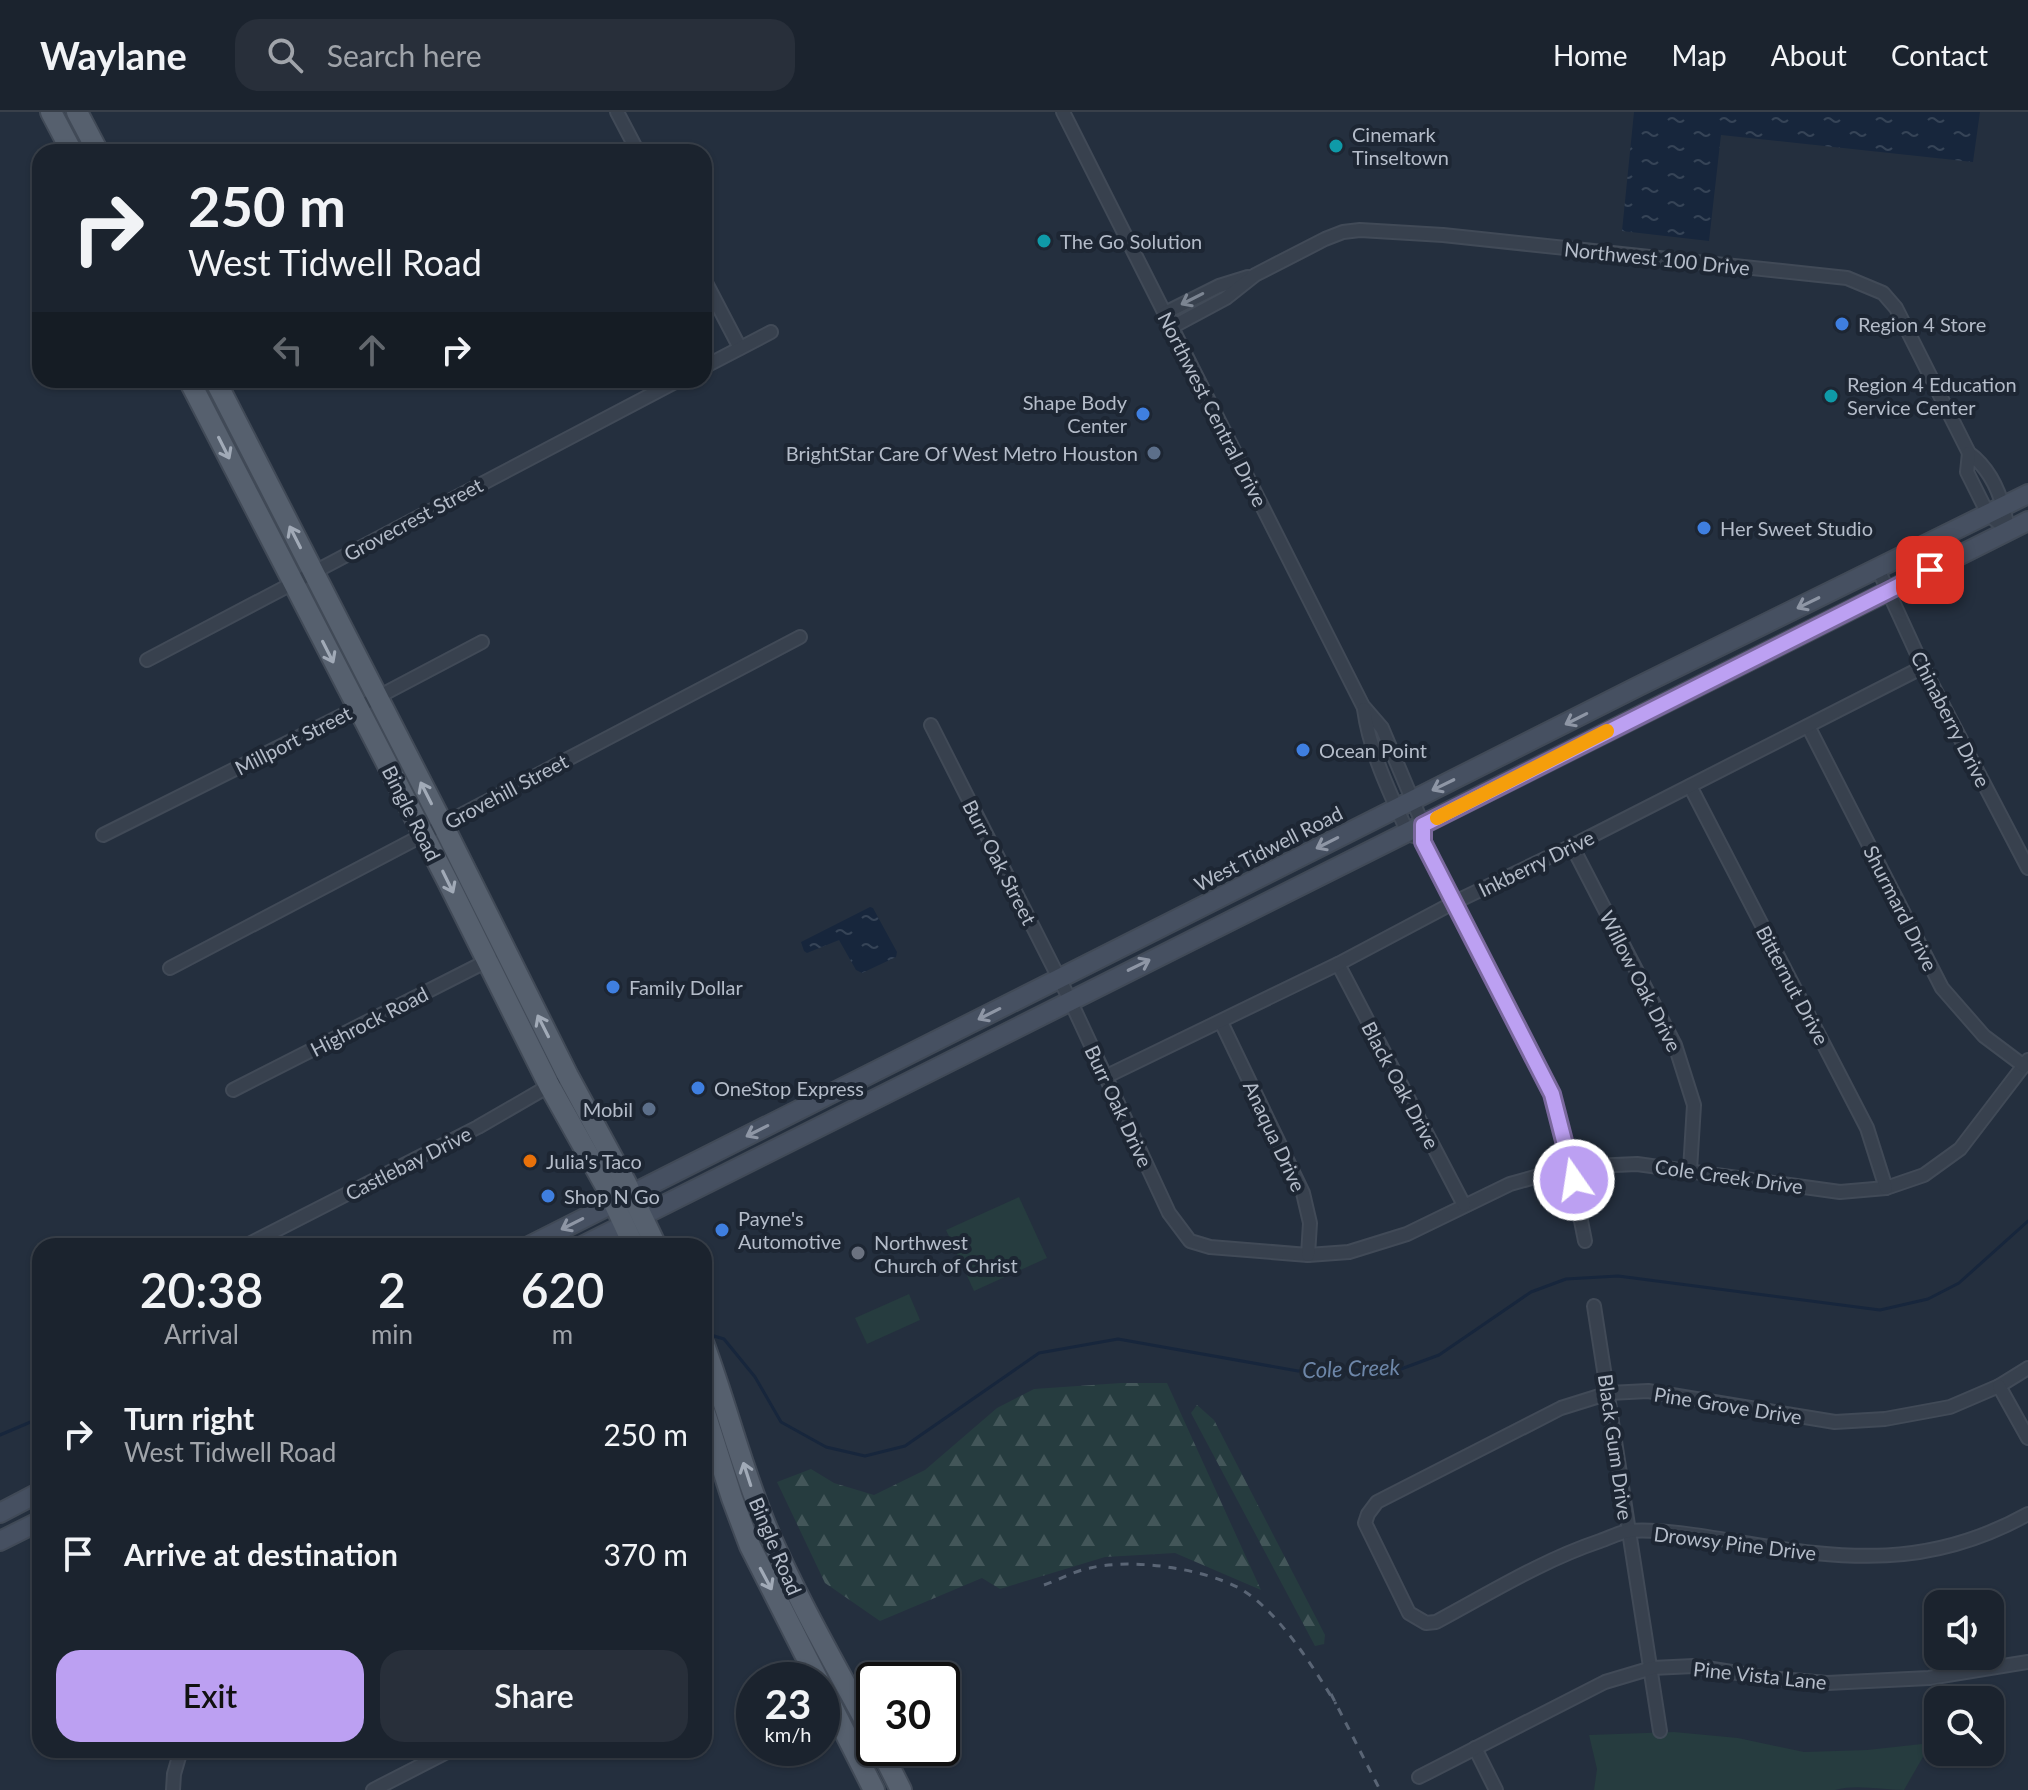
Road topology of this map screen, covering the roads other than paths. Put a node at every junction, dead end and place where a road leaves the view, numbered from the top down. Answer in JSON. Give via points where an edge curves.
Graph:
{"nodes":[{"id":1,"x":51,"y":112,"type":"edge"},
{"id":2,"x":77,"y":112,"type":"edge"},
{"id":3,"x":617,"y":112,"type":"edge"},
{"id":4,"x":1063,"y":112,"type":"edge"},
{"id":5,"x":68,"y":144,"type":"edge"},
{"id":6,"x":94,"y":144,"type":"edge"},
{"id":7,"x":634,"y":144,"type":"edge"},
{"id":8,"x":1255,"y":275,"type":"junction"},
{"id":9,"x":712,"y":294,"type":"edge"},
{"id":10,"x":1165,"y":313,"type":"junction"},
{"id":11,"x":1172,"y":327,"type":"junction"},
{"id":12,"x":771,"y":332,"type":"dead end"},
{"id":13,"x":740,"y":348,"type":"junction"},
{"id":14,"x":712,"y":363,"type":"edge"},
{"id":15,"x":193,"y":388,"type":"edge"},
{"id":16,"x":219,"y":388,"type":"edge"},
{"id":17,"x":664,"y":388,"type":"edge"},
{"id":18,"x":2028,"y":494,"type":"edge"},
{"id":19,"x":1996,"y":510,"type":"junction"},
{"id":20,"x":2028,"y":521,"type":"edge"},
{"id":21,"x":2008,"y":531,"type":"junction"},
{"id":22,"x":1878,"y":569,"type":"junction"},
{"id":23,"x":313,"y":572,"type":"junction"},
{"id":24,"x":293,"y":582,"type":"junction"},
{"id":25,"x":1888,"y":591,"type":"junction"},
{"id":26,"x":800,"y":637,"type":"dead end"},
{"id":27,"x":482,"y":642,"type":"dead end"},
{"id":28,"x":147,"y":660,"type":"dead end"},
{"id":29,"x":1923,"y":667,"type":"junction"},
{"id":30,"x":1639,"y":686,"type":"junction"},
{"id":31,"x":377,"y":698,"type":"junction"},
{"id":32,"x":357,"y":708,"type":"junction"},
{"id":33,"x":1652,"y":708,"type":"junction"},
{"id":34,"x":931,"y":725,"type":"dead end"},
{"id":35,"x":1808,"y":726,"type":"junction"},
{"id":36,"x":1690,"y":786,"type":"junction"},
{"id":37,"x":1405,"y":804,"type":"junction"},
{"id":38,"x":443,"y":825,"type":"junction"},
{"id":39,"x":1418,"y":833,"type":"junction"},
{"id":40,"x":423,"y":834,"type":"junction"},
{"id":41,"x":103,"y":835,"type":"dead end"},
{"id":42,"x":1572,"y":846,"type":"junction"},
{"id":43,"x":2028,"y":868,"type":"edge"},
{"id":44,"x":1453,"y":903,"type":"junction"},
{"id":45,"x":495,"y":957,"type":"junction"},
{"id":46,"x":1338,"y":964,"type":"junction"},
{"id":47,"x":170,"y":968,"type":"dead end"},
{"id":48,"x":1059,"y":979,"type":"junction"},
{"id":49,"x":1070,"y":1000,"type":"junction"},
{"id":50,"x":1221,"y":1022,"type":"junction"},
{"id":51,"x":902,"y":1057,"type":"junction"},
{"id":52,"x":2026,"y":1063,"type":"edge"},
{"id":53,"x":1105,"y":1077,"type":"junction"},
{"id":54,"x":913,"y":1079,"type":"junction"},
{"id":55,"x":559,"y":1081,"type":"junction"},
{"id":56,"x":233,"y":1090,"type":"dead end"},
{"id":57,"x":788,"y":1115,"type":"junction"},
{"id":58,"x":800,"y":1136,"type":"junction"},
{"id":59,"x":1571,"y":1167,"type":"junction"},
{"id":60,"x":1690,"y":1170,"type":"junction"},
{"id":61,"x":1886,"y":1188,"type":"junction"},
{"id":62,"x":623,"y":1198,"type":"junction"},
{"id":63,"x":1464,"y":1205,"type":"junction"},
{"id":64,"x":1169,"y":1213,"type":"joint"},
{"id":65,"x":633,"y":1221,"type":"junction"},
{"id":66,"x":261,"y":1238,"type":"edge"},
{"id":67,"x":545,"y":1238,"type":"edge"},
{"id":68,"x":598,"y":1238,"type":"edge"},
{"id":69,"x":634,"y":1238,"type":"edge"},
{"id":70,"x":649,"y":1238,"type":"edge"},
{"id":71,"x":1585,"y":1241,"type":"dead end"},
{"id":72,"x":1308,"y":1255,"type":"junction"},
{"id":73,"x":1594,"y":1306,"type":"dead end"},
{"id":74,"x":2028,"y":1368,"type":"edge"},
{"id":75,"x":712,"y":1379,"type":"edge"},
{"id":76,"x":1999,"y":1386,"type":"junction"},
{"id":77,"x":1609,"y":1393,"type":"junction"},
{"id":78,"x":715,"y":1420,"type":"edge"},
{"id":79,"x":2028,"y":1438,"type":"edge"},
{"id":80,"x":32,"y":1496,"type":"edge"},
{"id":81,"x":0,"y":1513,"type":"edge"},
{"id":82,"x":2028,"y":1514,"type":"edge"},
{"id":83,"x":32,"y":1525,"type":"edge"},
{"id":84,"x":1628,"y":1531,"type":"junction"},
{"id":85,"x":0,"y":1541,"type":"edge"},
{"id":86,"x":1386,"y":1572,"type":"joint"},
{"id":87,"x":802,"y":1628,"type":"junction"},
{"id":88,"x":812,"y":1662,"type":"edge"},
{"id":89,"x":2028,"y":1662,"type":"edge"},
{"id":90,"x":1652,"y":1668,"type":"junction"},
{"id":91,"x":856,"y":1710,"type":"edge"},
{"id":92,"x":840,"y":1723,"type":"edge"},
{"id":93,"x":1660,"y":1731,"type":"dead end"},
{"id":94,"x":1475,"y":1748,"type":"junction"},
{"id":95,"x":179,"y":1758,"type":"edge"},
{"id":96,"x":435,"y":1758,"type":"edge"},
{"id":97,"x":889,"y":1766,"type":"edge"},
{"id":98,"x":1419,"y":1777,"type":"dead end"},
{"id":99,"x":173,"y":1790,"type":"edge"},
{"id":100,"x":373,"y":1790,"type":"edge"},
{"id":101,"x":874,"y":1790,"type":"edge"},
{"id":102,"x":901,"y":1790,"type":"edge"},
{"id":103,"x":1496,"y":1790,"type":"edge"}],
"edges":[{"from":1,"to":5,"type":"main road"},
{"from":2,"to":6,"type":"main road"},
{"from":3,"to":7,"type":"street"},
{"from":4,"to":10,"type":"street","name":"Northwest Central Drive"},
{"from":8,"to":10,"type":"street","name":"Northwest 100 Drive","one_way":true},
{"from":8,"to":11,"type":"street","name":"Northwest 100 Drive","via":[[1226,298]]},
{"from":8,"to":19,"type":"street","name":"Northwest 100 Drive","via":[[1334,235],[1369,230],[1847,278],[1883,293],[1896,308],[1969,453],[1983,463]]},
{"from":9,"to":13,"type":"street"},
{"from":10,"to":11,"type":"street","name":"Northwest Central Drive"},
{"from":11,"to":37,"type":"street","name":"Northwest Central Drive","via":[[1363,706],[1382,728]]},
{"from":12,"to":13,"type":"street"},
{"from":13,"to":14,"type":"street"},
{"from":15,"to":24,"type":"main road","name":"Bingle Road","one_way":true},
{"from":23,"to":16,"type":"main road","name":"Bingle Road","one_way":true},
{"from":17,"to":23,"type":"street","name":"Grovecrest Street"},
{"from":18,"to":19,"type":"main road","name":"West Tidwell Road"},
{"from":19,"to":21,"type":"street","name":"Northwest 100 Drive"},
{"from":19,"to":22,"type":"main road","name":"West Tidwell Road"},
{"from":20,"to":21,"type":"main road"},
{"from":21,"to":25,"type":"main road"},
{"from":22,"to":25,"type":"street","name":"Chinaberry Drive"},
{"from":22,"to":30,"type":"main road","name":"West Tidwell Road","one_way":true},
{"from":23,"to":24,"type":"street","name":"Grovecrest Street"},
{"from":23,"to":31,"type":"main road","name":"Bingle Road"},
{"from":24,"to":28,"type":"street","name":"Grovecrest Street"},
{"from":24,"to":32,"type":"main road","name":"Bingle Road","one_way":true},
{"from":25,"to":29,"type":"street","name":"Chinaberry Drive"},
{"from":25,"to":33,"type":"main road"},
{"from":26,"to":38,"type":"street","name":"Grovehill Street"},
{"from":27,"to":31,"type":"street","name":"Millport Street"},
{"from":29,"to":35,"type":"street","name":"Inkberry Drive"},
{"from":29,"to":43,"type":"street","name":"Chinaberry Drive"},
{"from":30,"to":33,"type":"main road"},
{"from":30,"to":37,"type":"main road","name":"West Tidwell Road","one_way":true},
{"from":31,"to":32,"type":"street","name":"Millport Street"},
{"from":38,"to":31,"type":"main road","name":"Bingle Road","one_way":true},
{"from":32,"to":40,"type":"main road","name":"Bingle Road"},
{"from":32,"to":41,"type":"street","name":"Millport Street"},
{"from":33,"to":39,"type":"main road"},
{"from":34,"to":48,"type":"street","name":"Burr Oak Street"},
{"from":35,"to":36,"type":"street","name":"Inkberry Drive"},
{"from":35,"to":52,"type":"street","name":"Shurmard Drive","via":[[1942,988],[1984,1036]]},
{"from":36,"to":42,"type":"street","name":"Inkberry Drive"},
{"from":36,"to":61,"type":"street","name":"Bitternut Drive","via":[[1867,1128]]},
{"from":37,"to":39,"type":"street","name":"Northwest Central Drive"},
{"from":37,"to":48,"type":"main road","name":"West Tidwell Road","one_way":true},
{"from":38,"to":40,"type":"street","name":"Grovehill Street"},
{"from":38,"to":45,"type":"main road","name":"Bingle Road"},
{"from":39,"to":44,"type":"street"},
{"from":49,"to":39,"type":"main road","one_way":true},
{"from":40,"to":45,"type":"main road","name":"Bingle Road","one_way":true},
{"from":40,"to":47,"type":"street","name":"Grovehill Street"},
{"from":42,"to":44,"type":"street","name":"Inkberry Drive"},
{"from":42,"to":60,"type":"street","name":"Willow Oak Drive","via":[[1675,1045],[1694,1105]]},
{"from":44,"to":46,"type":"street","name":"Inkberry Drive"},
{"from":44,"to":59,"type":"street","via":[[1552,1094]]},
{"from":45,"to":55,"type":"main road","name":"Bingle Road"},
{"from":45,"to":56,"type":"street","name":"Highrock Road"},
{"from":46,"to":50,"type":"street","name":"Inkberry Drive"},
{"from":46,"to":63,"type":"street","name":"Black Oak Drive"},
{"from":48,"to":49,"type":"street","name":"Burr Oak Street"},
{"from":48,"to":51,"type":"main road","name":"West Tidwell Road","one_way":true},
{"from":49,"to":53,"type":"street","name":"Burr Oak Drive"},
{"from":49,"to":54,"type":"main road"},
{"from":50,"to":53,"type":"street","name":"Inkberry Drive"},
{"from":50,"to":72,"type":"street","name":"Anaqua Drive","via":[[1303,1193],[1310,1223]]},
{"from":51,"to":54,"type":"main road"},
{"from":51,"to":57,"type":"main road","name":"West Tidwell Road"},
{"from":52,"to":61,"type":"street","name":"Cole Creek Drive","via":[[1960,1149],[1924,1175]]},
{"from":53,"to":64,"type":"street","name":"Burr Oak Drive"},
{"from":54,"to":58,"type":"main road"},
{"from":55,"to":62,"type":"main road","name":"Bingle Road"},
{"from":55,"to":66,"type":"street","name":"Castlebay Drive"},
{"from":57,"to":58,"type":"main road"},
{"from":57,"to":62,"type":"main road","name":"West Tidwell Road","one_way":true},
{"from":58,"to":65,"type":"main road"},
{"from":59,"to":60,"type":"street","name":"Cole Creek Drive","via":[[1637,1164]]},
{"from":59,"to":63,"type":"street","name":"Cole Creek Drive","via":[[1510,1184]]},
{"from":59,"to":71,"type":"street"},
{"from":60,"to":61,"type":"street","name":"Cole Creek Drive","via":[[1840,1192]]},
{"from":62,"to":65,"type":"main road","name":"Bingle Road"},
{"from":62,"to":67,"type":"main road","name":"West Tidwell Road","one_way":true},
{"from":63,"to":72,"type":"street","name":"Cole Creek Drive","via":[[1393,1239],[1349,1252]]},
{"from":64,"to":72,"type":"street","name":"Cole Creek Drive","via":[[1190,1241]]},
{"from":65,"to":68,"type":"main road"},
{"from":65,"to":69,"type":"main road","name":"Bingle Road"},
{"from":65,"to":70,"type":"main road","name":"Bingle Road"},
{"from":73,"to":77,"type":"street","name":"Black Gum Drive"},
{"from":74,"to":76,"type":"street","name":"Pine Grove Drive"},
{"from":75,"to":78,"type":"main road","name":"Bingle Road"},
{"from":76,"to":77,"type":"street","name":"Pine Grove Drive","via":[[1950,1407],[1835,1422],[1648,1391]]},
{"from":76,"to":79,"type":"street"},
{"from":77,"to":84,"type":"street","name":"Black Gum Drive"},
{"from":77,"to":86,"type":"street","name":"Pine Grove Drive","via":[[1561,1408],[1377,1502],[1365,1523]]},
{"from":78,"to":87,"type":"main road","name":"Bingle Road","via":[[740,1521],[787,1616]]},
{"from":80,"to":81,"type":"main road"},
{"from":82,"to":84,"type":"street","name":"Drowsy Pine Drive","via":[[1951,1547],[1896,1556],[1841,1556],[1699,1535]]},
{"from":83,"to":85,"type":"main road"},
{"from":84,"to":86,"type":"street","name":"Drowsy Pine Drive","via":[[1568,1552],[1436,1622],[1426,1623],[1409,1613]]},
{"from":84,"to":90,"type":"street","name":"Black Gum Drive"},
{"from":87,"to":88,"type":"main road","name":"Bingle Road"},
{"from":87,"to":91,"type":"main road","name":"Bingle Road"},
{"from":89,"to":90,"type":"street","name":"Pine Vista Lane","via":[[1929,1678],[1827,1683],[1694,1666]]},
{"from":90,"to":93,"type":"street","name":"Black Gum Drive"},
{"from":90,"to":94,"type":"street","name":"Pine Vista Lane","via":[[1605,1682]]},
{"from":92,"to":101,"type":"main road"},
{"from":94,"to":98,"type":"street","name":"Pine Vista Lane"},
{"from":94,"to":103,"type":"street"},
{"from":95,"to":99,"type":"street"},
{"from":96,"to":100,"type":"street"},
{"from":97,"to":102,"type":"main road"}]}
